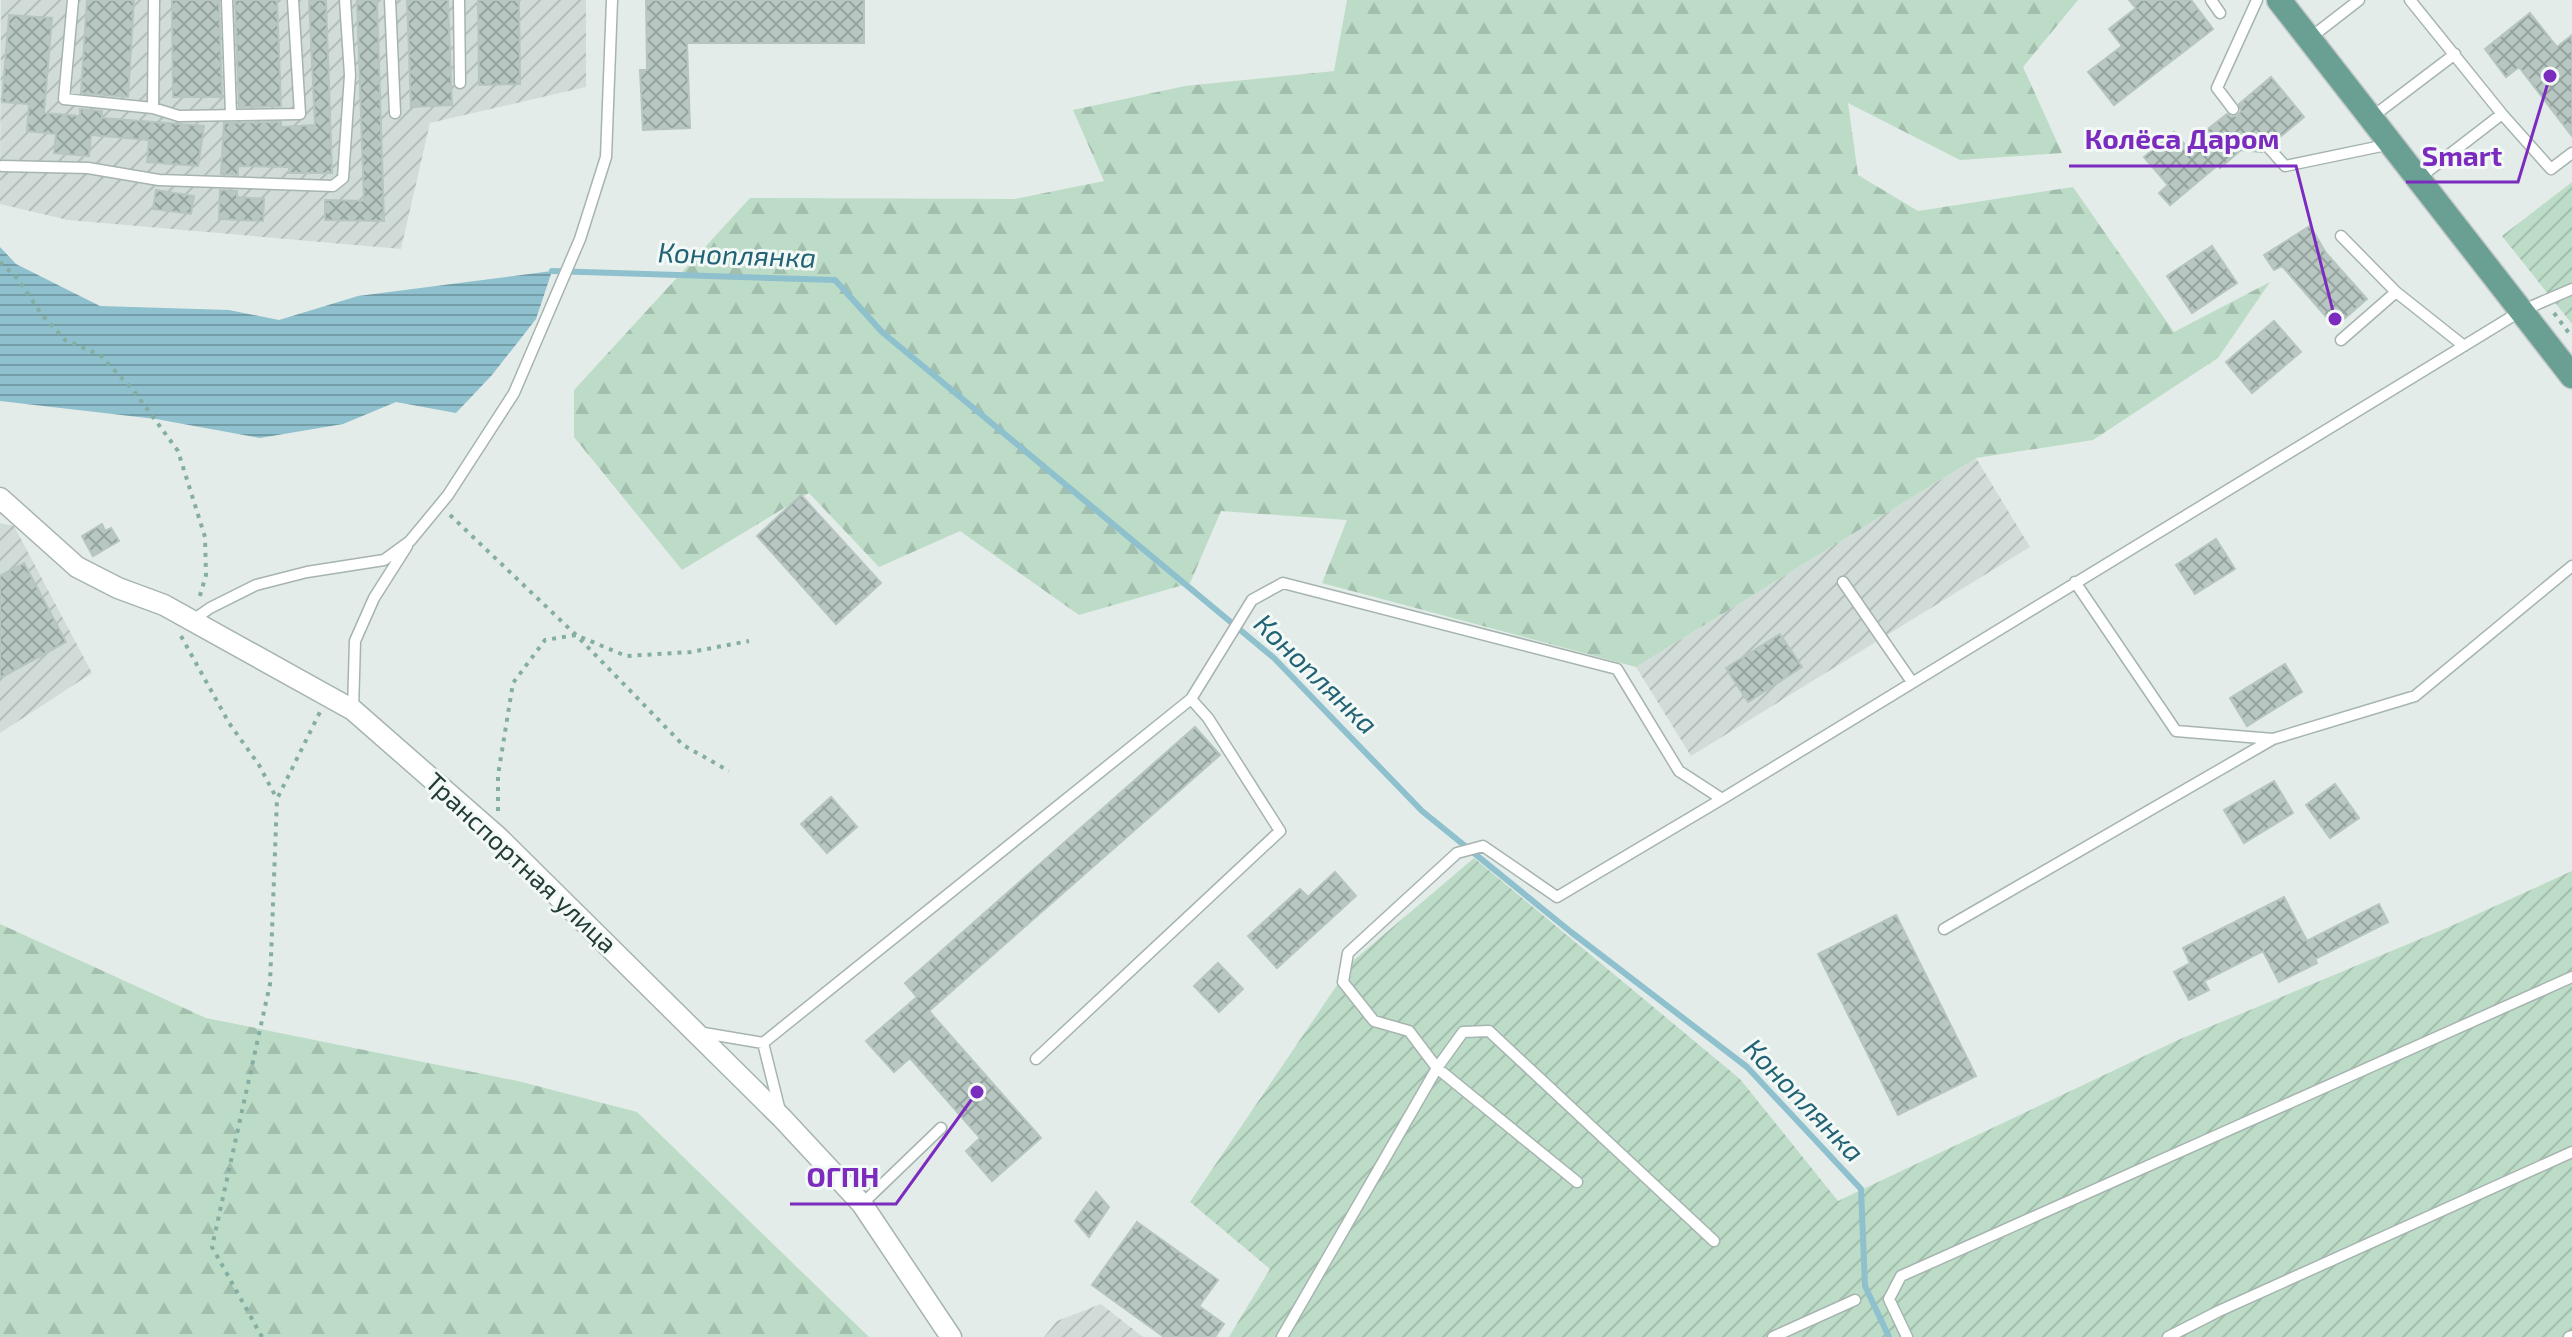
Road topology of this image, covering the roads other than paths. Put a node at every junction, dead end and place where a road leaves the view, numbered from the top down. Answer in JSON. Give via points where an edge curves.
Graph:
{"nodes":[{"id":1,"x":73,"y":0,"type":"edge"},
{"id":2,"x":154,"y":0,"type":"edge"},
{"id":3,"x":227,"y":0,"type":"edge"},
{"id":4,"x":293,"y":0,"type":"edge"},
{"id":5,"x":345,"y":0,"type":"edge"},
{"id":6,"x":390,"y":0,"type":"edge"},
{"id":7,"x":459,"y":0,"type":"edge"},
{"id":8,"x":612,"y":0,"type":"edge"},
{"id":9,"x":2211,"y":0,"type":"edge"},
{"id":10,"x":2257,"y":0,"type":"edge"},
{"id":11,"x":2279,"y":0,"type":"edge"},
{"id":12,"x":2359,"y":0,"type":"edge"},
{"id":13,"x":2410,"y":0,"type":"edge"},
{"id":14,"x":2220,"y":13,"type":"dead end"},
{"id":15,"x":2310,"y":39,"type":"junction"},
{"id":16,"x":2455,"y":54,"type":"junction"},
{"id":17,"x":460,"y":83,"type":"dead end"},
{"id":18,"x":153,"y":108,"type":"junction"},
{"id":19,"x":2233,"y":109,"type":"dead end"},
{"id":20,"x":395,"y":113,"type":"dead end"},
{"id":21,"x":231,"y":114,"type":"junction"},
{"id":22,"x":2502,"y":114,"type":"junction"},
{"id":23,"x":2372,"y":117,"type":"junction"},
{"id":24,"x":2393,"y":143,"type":"junction"},
{"id":25,"x":2268,"y":147,"type":"dead end"},
{"id":26,"x":2572,"y":153,"type":"edge"},
{"id":27,"x":2,"y":166,"type":"dead end"},
{"id":28,"x":2419,"y":178,"type":"junction"},
{"id":29,"x":2341,"y":236,"type":"dead end"},
{"id":30,"x":2572,"y":289,"type":"edge"},
{"id":31,"x":2396,"y":292,"type":"junction"},
{"id":32,"x":2521,"y":311,"type":"junction"},
{"id":33,"x":2341,"y":340,"type":"dead end"},
{"id":34,"x":2464,"y":346,"type":"junction"},
{"id":35,"x":2572,"y":376,"type":"edge"},
{"id":36,"x":0,"y":498,"type":"edge"},
{"id":37,"x":410,"y":541,"type":"junction"},
{"id":38,"x":2572,"y":566,"type":"edge"},
{"id":39,"x":1843,"y":582,"type":"dead end"},
{"id":40,"x":2075,"y":582,"type":"junction"},
{"id":41,"x":193,"y":620,"type":"junction"},
{"id":42,"x":1912,"y":682,"type":"junction"},
{"id":43,"x":1191,"y":699,"type":"junction"},
{"id":44,"x":353,"y":710,"type":"junction"},
{"id":45,"x":2273,"y":739,"type":"junction"},
{"id":46,"x":1722,"y":799,"type":"junction"},
{"id":47,"x":1944,"y":929,"type":"dead end"},
{"id":48,"x":2572,"y":977,"type":"edge"},
{"id":49,"x":696,"y":1031,"type":"junction"},
{"id":50,"x":763,"y":1043,"type":"junction"},
{"id":51,"x":1036,"y":1059,"type":"dead end"},
{"id":52,"x":1437,"y":1068,"type":"junction"},
{"id":53,"x":782,"y":1118,"type":"junction"},
{"id":54,"x":941,"y":1128,"type":"dead end"},
{"id":55,"x":2572,"y":1152,"type":"edge"},
{"id":56,"x":1577,"y":1182,"type":"dead end"},
{"id":57,"x":862,"y":1204,"type":"junction"},
{"id":58,"x":1714,"y":1241,"type":"dead end"},
{"id":59,"x":1855,"y":1300,"type":"dead end"},
{"id":60,"x":951,"y":1337,"type":"edge"},
{"id":61,"x":1282,"y":1337,"type":"edge"},
{"id":62,"x":1773,"y":1337,"type":"edge"},
{"id":63,"x":1907,"y":1337,"type":"edge"},
{"id":64,"x":2168,"y":1337,"type":"edge"}],
"edges":[{"from":1,"to":18,"type":"lane","via":[[64,99]]},
{"from":2,"to":18,"type":"lane"},
{"from":3,"to":21,"type":"lane"},
{"from":4,"to":21,"type":"lane","via":[[300,114]]},
{"from":5,"to":27,"type":"lane","via":[[350,75],[343,178],[333,186],[159,180],[88,168]]},
{"from":6,"to":20,"type":"lane"},
{"from":7,"to":17,"type":"lane"},
{"from":8,"to":37,"type":"lane","via":[[606,157],[580,239],[514,393]]},
{"from":9,"to":14,"type":"lane"},
{"from":10,"to":19,"type":"lane","via":[[2217,88]]},
{"from":11,"to":15,"type":"main road"},
{"from":12,"to":15,"type":"lane"},
{"from":13,"to":16,"type":"lane"},
{"from":15,"to":23,"type":"main road"},
{"from":16,"to":22,"type":"lane"},
{"from":16,"to":23,"type":"lane"},
{"from":18,"to":21,"type":"lane","via":[[179,116]]},
{"from":22,"to":26,"type":"lane","via":[[2551,169]]},
{"from":22,"to":28,"type":"lane"},
{"from":23,"to":24,"type":"main road"},
{"from":24,"to":25,"type":"lane","via":[[2285,166]]},
{"from":24,"to":28,"type":"main road"},
{"from":28,"to":32,"type":"main road"},
{"from":29,"to":31,"type":"lane"},
{"from":30,"to":32,"type":"lane"},
{"from":31,"to":33,"type":"lane"},
{"from":31,"to":34,"type":"lane"},
{"from":32,"to":34,"type":"lane"},
{"from":32,"to":35,"type":"main road"},
{"from":34,"to":40,"type":"lane"},
{"from":36,"to":41,"type":"street","name":"Транспортная улица","via":[[77,567]]},
{"from":37,"to":41,"type":"lane","via":[[384,560],[256,585]]},
{"from":37,"to":44,"type":"lane","via":[[374,598],[355,641]]},
{"from":38,"to":45,"type":"lane","via":[[2415,696]]},
{"from":39,"to":42,"type":"lane"},
{"from":40,"to":42,"type":"lane"},
{"from":40,"to":45,"type":"lane","via":[[2176,731]]},
{"from":41,"to":44,"type":"street","name":"Транспортная улица"},
{"from":42,"to":46,"type":"lane"},
{"from":43,"to":46,"type":"lane","via":[[1252,600],[1283,583],[1617,669],[1679,771]]},
{"from":43,"to":50,"type":"lane"},
{"from":43,"to":51,"type":"lane","via":[[1280,831]]},
{"from":44,"to":49,"type":"street","name":"Транспортная улица","via":[[498,837]]},
{"from":45,"to":47,"type":"lane"},
{"from":46,"to":52,"type":"lane","via":[[1557,897],[1483,846],[1457,853],[1348,953],[1343,982],[1374,1021],[1409,1031]]},
{"from":48,"to":63,"type":"lane","via":[[1901,1276],[1889,1299]]},
{"from":49,"to":50,"type":"lane"},
{"from":49,"to":53,"type":"street","name":"Транспортная улица"},
{"from":50,"to":53,"type":"lane"},
{"from":52,"to":56,"type":"lane"},
{"from":52,"to":58,"type":"lane","via":[[1463,1032],[1489,1031]]},
{"from":52,"to":61,"type":"lane"},
{"from":53,"to":57,"type":"street","name":"Транспортная улица"},
{"from":54,"to":57,"type":"lane"},
{"from":55,"to":64,"type":"lane"},
{"from":57,"to":60,"type":"street","name":"Транспортная улица"},
{"from":59,"to":62,"type":"lane"}]}
